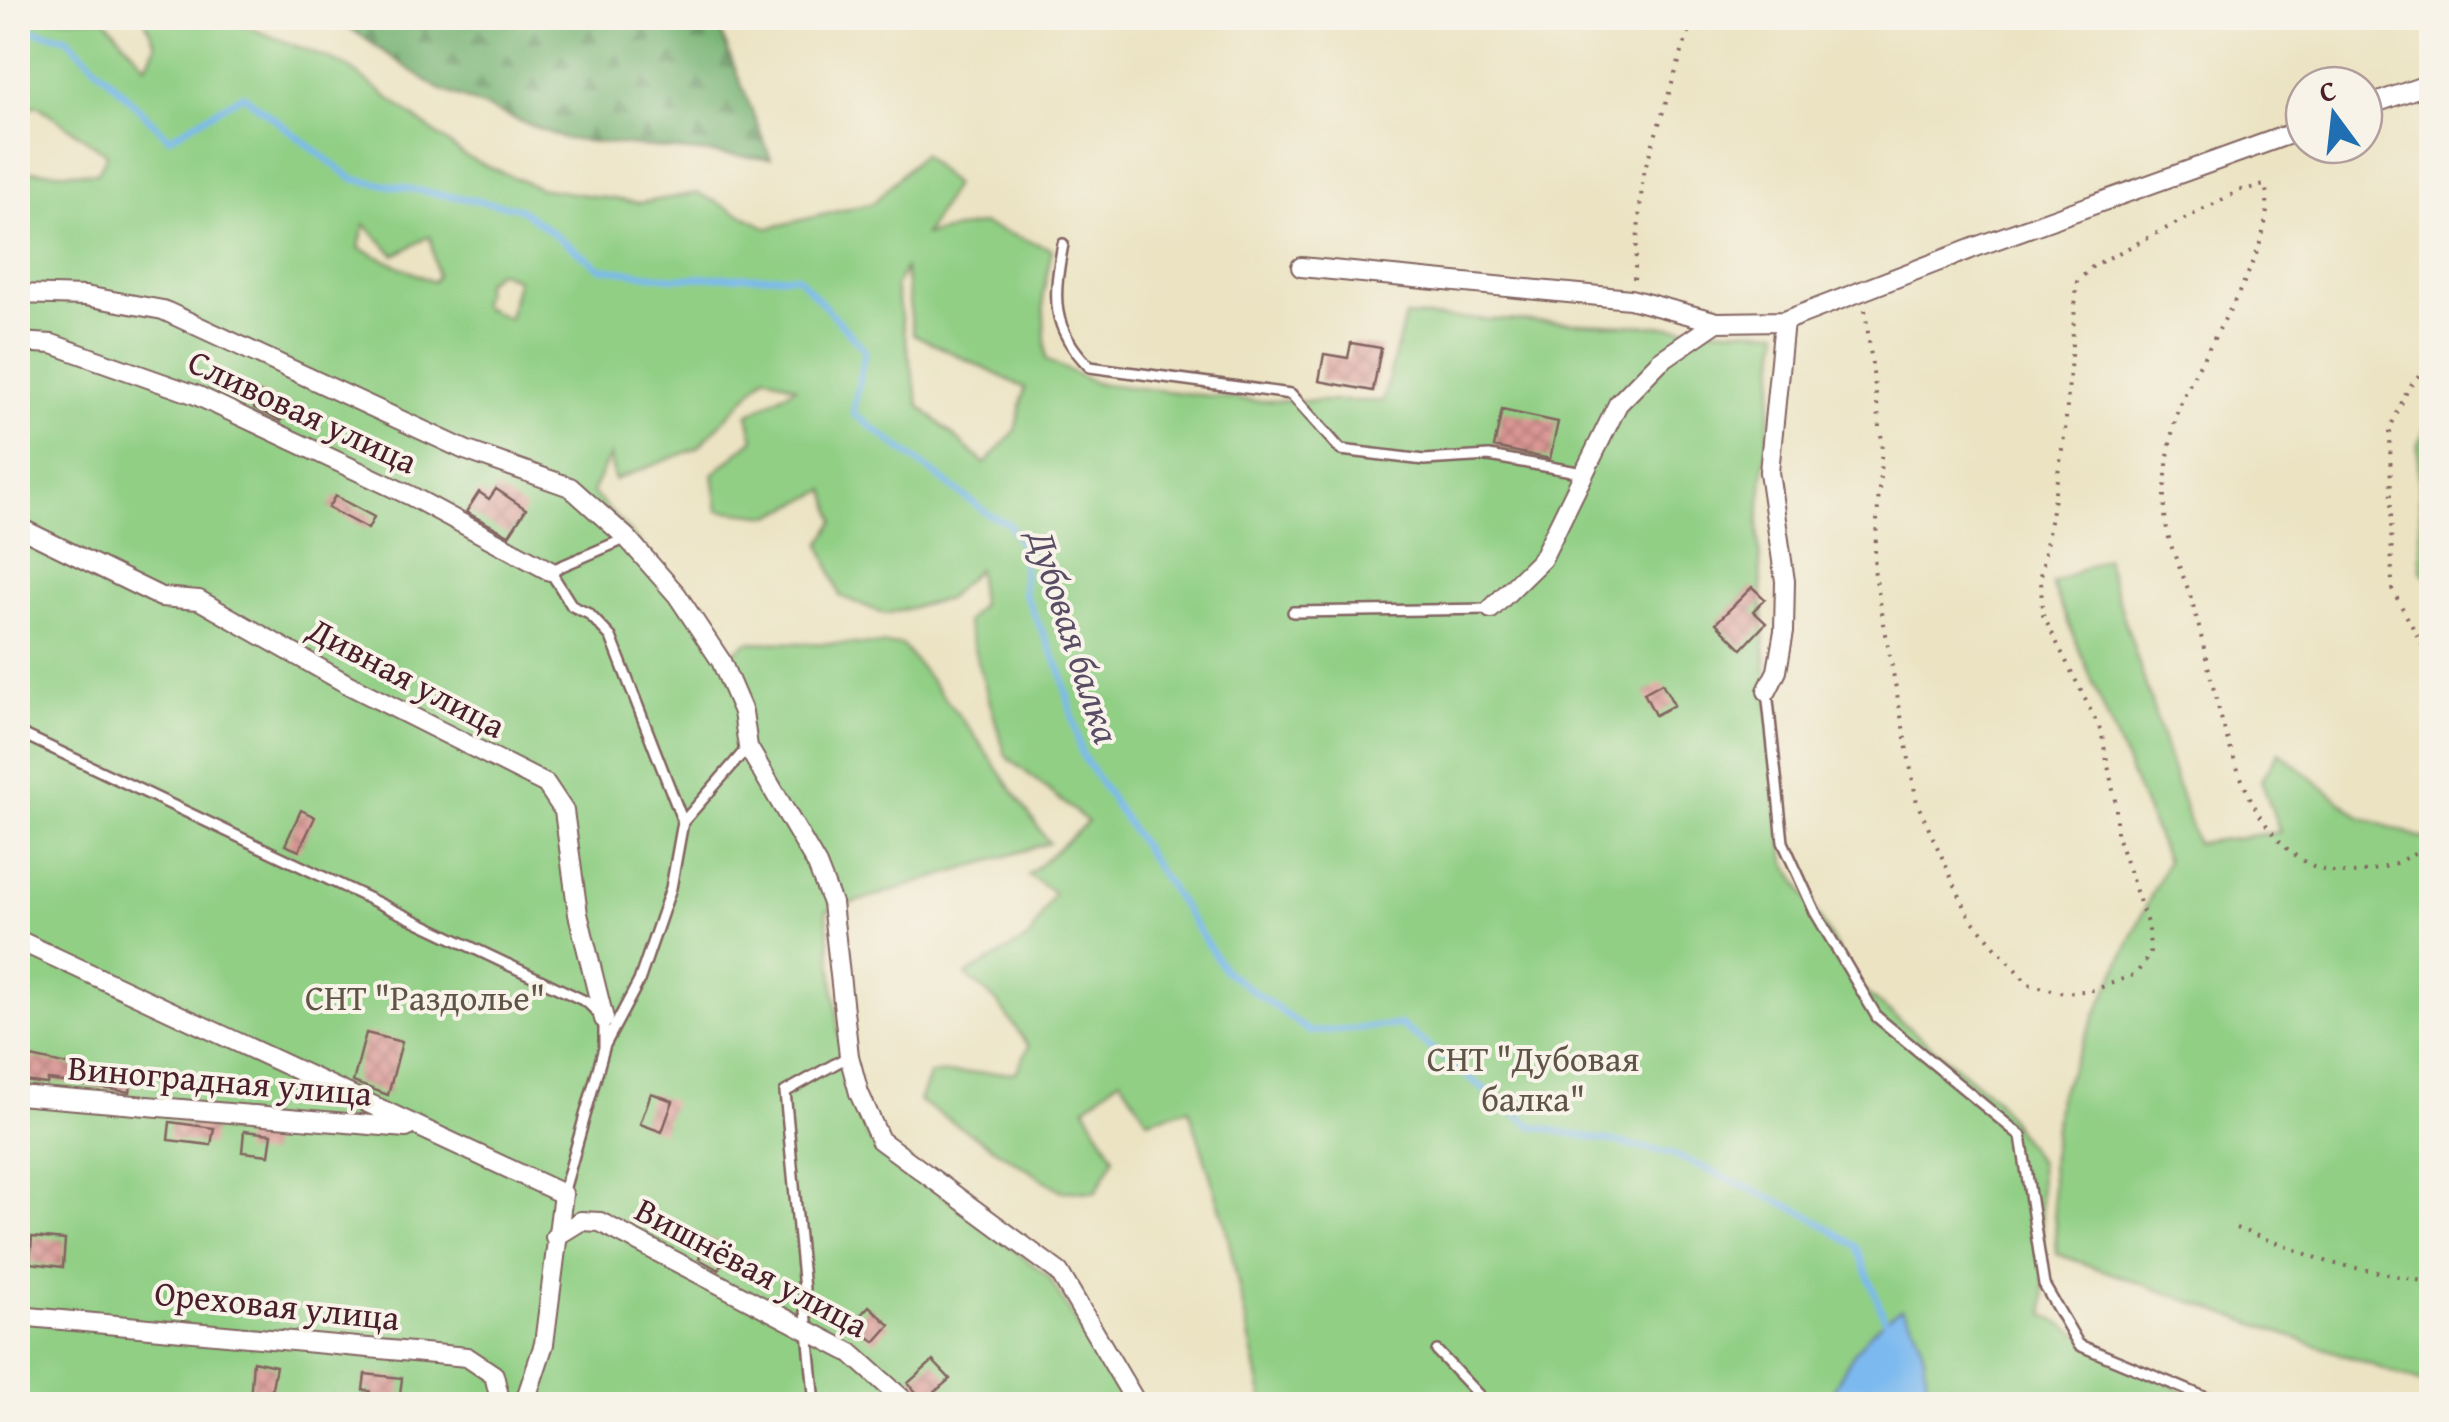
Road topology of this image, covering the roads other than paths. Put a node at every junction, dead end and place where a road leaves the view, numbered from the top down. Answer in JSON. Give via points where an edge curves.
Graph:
{"nodes":[{"id":1,"x":2432,"y":83,"type":"edge"},
{"id":2,"x":2384,"y":100,"type":"edge"},
{"id":3,"x":2284,"y":136,"type":"edge"},
{"id":4,"x":1062,"y":244,"type":"dead end"},
{"id":5,"x":1300,"y":268,"type":"dead end"},
{"id":6,"x":18,"y":294,"type":"edge"},
{"id":7,"x":1784,"y":321,"type":"junction"},
{"id":8,"x":1717,"y":322,"type":"junction"},
{"id":9,"x":18,"y":342,"type":"edge"},
{"id":10,"x":1583,"y":473,"type":"junction"},
{"id":11,"x":18,"y":527,"type":"edge"},
{"id":12,"x":627,"y":538,"type":"junction"},
{"id":13,"x":550,"y":571,"type":"junction"},
{"id":14,"x":1491,"y":609,"type":"joint"},
{"id":15,"x":1293,"y":612,"type":"dead end"},
{"id":16,"x":1767,"y":691,"type":"joint"},
{"id":17,"x":18,"y":732,"type":"edge"},
{"id":18,"x":748,"y":747,"type":"junction"},
{"id":19,"x":683,"y":822,"type":"junction"},
{"id":20,"x":18,"y":940,"type":"edge"},
{"id":21,"x":604,"y":1019,"type":"junction"},
{"id":22,"x":604,"y":1048,"type":"junction"},
{"id":23,"x":849,"y":1056,"type":"junction"},
{"id":24,"x":18,"y":1095,"type":"edge"},
{"id":25,"x":416,"y":1129,"type":"junction"},
{"id":26,"x":563,"y":1194,"type":"junction"},
{"id":27,"x":554,"y":1237,"type":"junction"},
{"id":28,"x":18,"y":1316,"type":"edge"},
{"id":29,"x":808,"y":1330,"type":"junction"},
{"id":30,"x":1437,"y":1351,"type":"dead end"},
{"id":31,"x":501,"y":1404,"type":"edge"},
{"id":32,"x":524,"y":1404,"type":"edge"},
{"id":33,"x":815,"y":1404,"type":"edge"},
{"id":34,"x":908,"y":1404,"type":"edge"},
{"id":35,"x":1138,"y":1404,"type":"edge"},
{"id":36,"x":1488,"y":1404,"type":"edge"},
{"id":37,"x":2222,"y":1404,"type":"edge"}],
"edges":[{"from":1,"to":2,"type":"street"},
{"from":3,"to":7,"type":"street"},
{"from":4,"to":10,"type":"lane","via":[[1054,294],[1067,344],[1090,368],[1290,394],[1342,450],[1424,460],[1490,456]]},
{"from":5,"to":8,"type":"street","via":[[1630,299]]},
{"from":6,"to":12,"type":"street","via":[[86,296],[164,310],[466,450],[570,487]]},
{"from":7,"to":8,"type":"street"},
{"from":7,"to":16,"type":"street","via":[[1768,472],[1786,581],[1784,631]]},
{"from":8,"to":10,"type":"street","via":[[1660,361],[1618,404]]},
{"from":9,"to":13,"type":"street","name":"Сливовая улица","via":[[52,344],[196,395]]},
{"from":10,"to":14,"type":"street","via":[[1542,559]]},
{"from":11,"to":21,"type":"street","name":"Дивная улица","via":[[161,598],[200,600],[349,686],[546,784],[564,812],[578,914]]},
{"from":12,"to":13,"type":"lane"},
{"from":12,"to":18,"type":"street","via":[[677,595],[721,661],[743,712]]},
{"from":13,"to":19,"type":"lane","via":[[572,606],[611,637]]},
{"from":14,"to":15,"type":"lane"},
{"from":16,"to":37,"type":"lane","via":[[1782,842],[1815,912],[1877,1017],[2021,1136],[2044,1285],[2079,1344]]},
{"from":17,"to":21,"type":"lane","via":[[588,1002]]},
{"from":18,"to":19,"type":"lane"},
{"from":18,"to":23,"type":"street","via":[[832,903]]},
{"from":19,"to":22,"type":"lane","via":[[671,888],[639,981]]},
{"from":20,"to":25,"type":"street"},
{"from":21,"to":22,"type":"lane"},
{"from":22,"to":26,"type":"lane"},
{"from":23,"to":29,"type":"lane","via":[[785,1092]]},
{"from":23,"to":35,"type":"street","via":[[880,1140],[1059,1272]]},
{"from":24,"to":25,"type":"street","name":"Виноградная улица"},
{"from":25,"to":26,"type":"street"},
{"from":26,"to":27,"type":"street"},
{"from":27,"to":29,"type":"street","name":"Вишнёвая улица","via":[[582,1221],[600,1222]]},
{"from":27,"to":32,"type":"street","via":[[544,1344]]},
{"from":28,"to":31,"type":"street","name":"Ореховая улица","via":[[468,1356],[494,1376]]},
{"from":29,"to":33,"type":"lane"},
{"from":29,"to":34,"type":"street","name":"Вишнёвая улица","via":[[851,1353]]},
{"from":30,"to":36,"type":"lane"}]}
